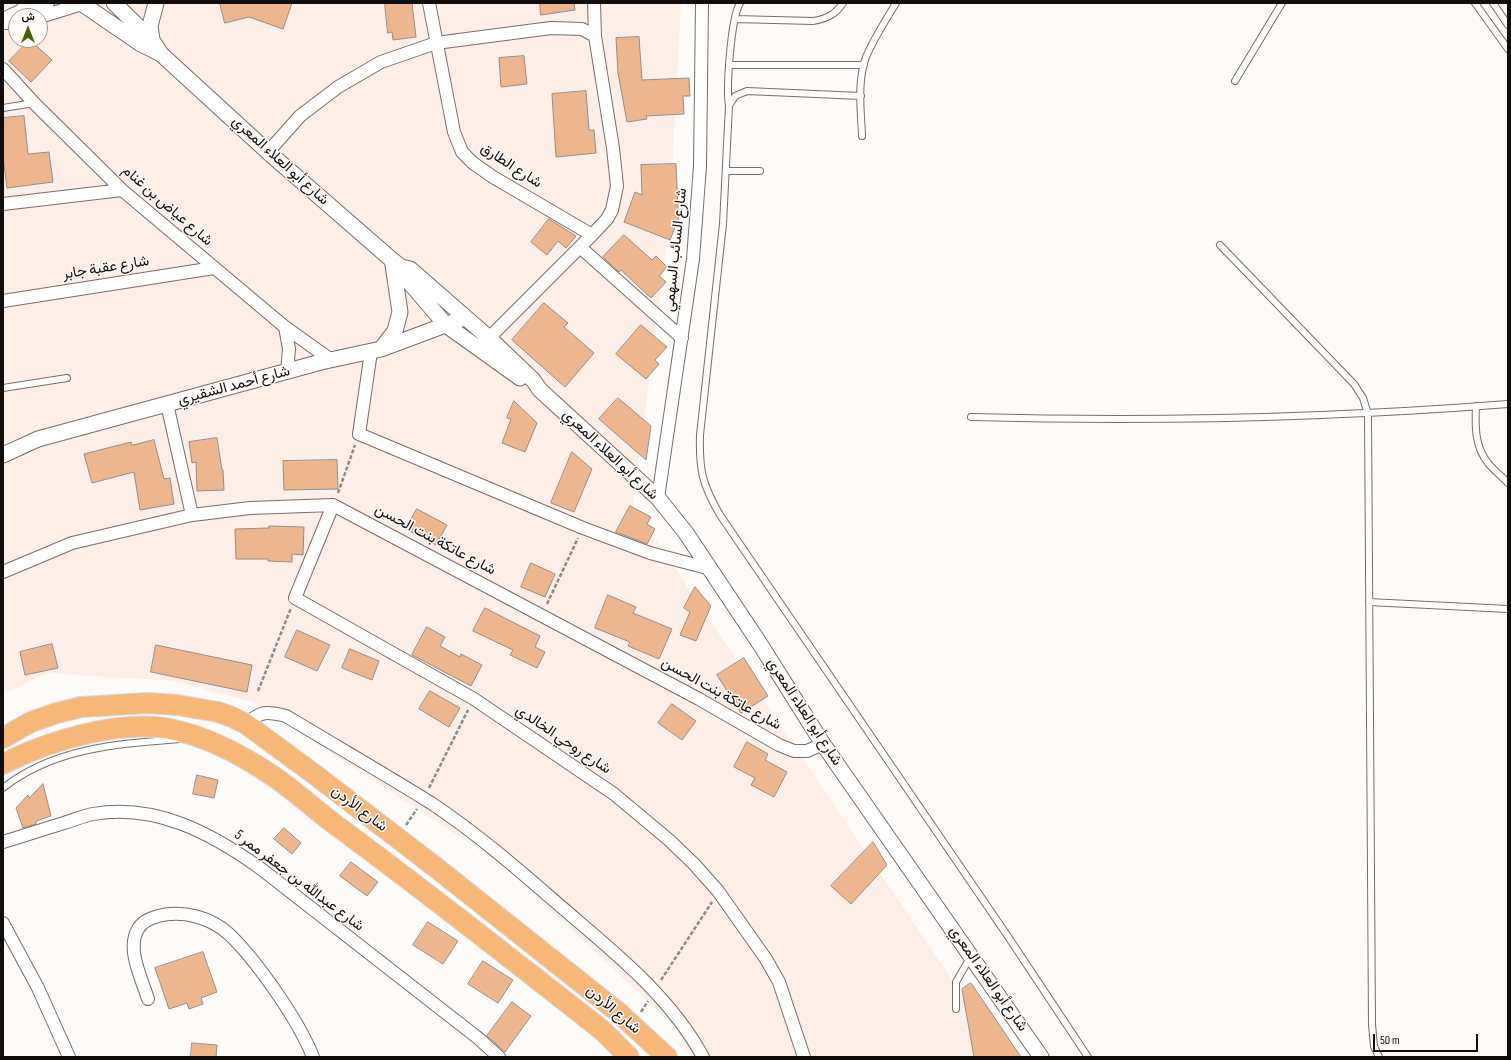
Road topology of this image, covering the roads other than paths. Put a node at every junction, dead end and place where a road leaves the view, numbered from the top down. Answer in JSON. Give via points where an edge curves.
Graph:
{"nodes":[{"id":1,"x":48,"y":3,"type":"edge"},
{"id":2,"x":83,"y":3,"type":"edge"},
{"id":3,"x":114,"y":3,"type":"edge"},
{"id":4,"x":156,"y":3,"type":"edge"},
{"id":5,"x":429,"y":3,"type":"edge"},
{"id":6,"x":594,"y":3,"type":"edge"},
{"id":7,"x":702,"y":3,"type":"edge"},
{"id":8,"x":740,"y":3,"type":"edge"},
{"id":9,"x":843,"y":3,"type":"edge"},
{"id":10,"x":896,"y":3,"type":"edge"},
{"id":11,"x":1282,"y":3,"type":"edge"},
{"id":12,"x":1475,"y":3,"type":"edge"},
{"id":13,"x":1493,"y":3,"type":"edge"},
{"id":14,"x":27,"y":6,"type":"edge"},
{"id":15,"x":48,"y":14,"type":"edge"},
{"id":16,"x":3,"y":19,"type":"edge"},
{"id":17,"x":735,"y":19,"type":"junction"},
{"id":18,"x":1508,"y":24,"type":"edge"},
{"id":19,"x":596,"y":36,"type":"junction"},
{"id":20,"x":152,"y":40,"type":"junction"},
{"id":21,"x":436,"y":43,"type":"junction"},
{"id":22,"x":1508,"y":49,"type":"edge"},
{"id":23,"x":161,"y":54,"type":"junction"},
{"id":24,"x":730,"y":65,"type":"junction"},
{"id":25,"x":864,"y":65,"type":"junction"},
{"id":26,"x":3,"y":69,"type":"edge"},
{"id":27,"x":1235,"y":81,"type":"dead end"},
{"id":28,"x":861,"y":96,"type":"junction"},
{"id":29,"x":34,"y":104,"type":"junction"},
{"id":30,"x":729,"y":106,"type":"junction"},
{"id":31,"x":3,"y":108,"type":"edge"},
{"id":32,"x":862,"y":136,"type":"dead end"},
{"id":33,"x":268,"y":152,"type":"junction"},
{"id":34,"x":726,"y":171,"type":"junction"},
{"id":35,"x":760,"y":171,"type":"dead end"},
{"id":36,"x":122,"y":190,"type":"junction"},
{"id":37,"x":3,"y":204,"type":"edge"},
{"id":38,"x":592,"y":235,"type":"junction"},
{"id":39,"x":1220,"y":245,"type":"dead end"},
{"id":40,"x":580,"y":247,"type":"junction"},
{"id":41,"x":396,"y":263,"type":"junction"},
{"id":42,"x":214,"y":268,"type":"junction"},
{"id":43,"x":3,"y":301,"type":"edge"},
{"id":44,"x":464,"y":318,"type":"junction"},
{"id":45,"x":446,"y":325,"type":"junction"},
{"id":46,"x":285,"y":327,"type":"junction"},
{"id":47,"x":489,"y":338,"type":"junction"},
{"id":48,"x":682,"y":338,"type":"junction"},
{"id":49,"x":376,"y":350,"type":"junction"},
{"id":50,"x":331,"y":360,"type":"junction"},
{"id":51,"x":287,"y":372,"type":"junction"},
{"id":52,"x":67,"y":378,"type":"dead end"},
{"id":53,"x":3,"y":388,"type":"edge"},
{"id":54,"x":540,"y":390,"type":"junction"},
{"id":55,"x":167,"y":404,"type":"junction"},
{"id":56,"x":1508,"y":404,"type":"edge"},
{"id":57,"x":1476,"y":406,"type":"junction"},
{"id":58,"x":1368,"y":414,"type":"junction"},
{"id":59,"x":971,"y":417,"type":"dead end"},
{"id":60,"x":3,"y":455,"type":"edge"},
{"id":61,"x":1508,"y":483,"type":"edge"},
{"id":62,"x":658,"y":498,"type":"junction"},
{"id":63,"x":333,"y":505,"type":"junction"},
{"id":64,"x":192,"y":515,"type":"junction"},
{"id":65,"x":711,"y":570,"type":"junction"},
{"id":66,"x":3,"y":572,"type":"edge"},
{"id":67,"x":1369,"y":602,"type":"junction"},
{"id":68,"x":1508,"y":609,"type":"edge"},
{"id":69,"x":246,"y":724,"type":"junction"},
{"id":70,"x":3,"y":738,"type":"edge"},
{"id":71,"x":201,"y":738,"type":"junction"},
{"id":72,"x":823,"y":744,"type":"junction"},
{"id":73,"x":3,"y":764,"type":"edge"},
{"id":74,"x":3,"y":788,"type":"edge"},
{"id":75,"x":3,"y":842,"type":"edge"},
{"id":76,"x":434,"y":866,"type":"junction"},
{"id":77,"x":418,"y":886,"type":"junction"},
{"id":78,"x":3,"y":923,"type":"edge"},
{"id":79,"x":972,"y":955,"type":"junction"},
{"id":80,"x":148,"y":999,"type":"dead end"},
{"id":81,"x":956,"y":1009,"type":"dead end"},
{"id":82,"x":68,"y":1057,"type":"edge"},
{"id":83,"x":313,"y":1057,"type":"edge"},
{"id":84,"x":499,"y":1057,"type":"edge"},
{"id":85,"x":629,"y":1057,"type":"edge"},
{"id":86,"x":666,"y":1057,"type":"edge"},
{"id":87,"x":703,"y":1057,"type":"edge"},
{"id":88,"x":804,"y":1057,"type":"edge"},
{"id":89,"x":1041,"y":1057,"type":"edge"},
{"id":90,"x":1088,"y":1057,"type":"edge"},
{"id":91,"x":1379,"y":1057,"type":"edge"}],
"edges":[{"from":1,"to":14,"type":"street"},
{"from":2,"to":15,"type":"street"},
{"from":2,"to":23,"type":"street","name":"شارع أبو العلاء المعري","via":[[141,44]]},
{"from":3,"to":20,"type":"street","name":"شارع أبو العلاء المعري"},
{"from":4,"to":20,"type":"street","via":[[150,26]]},
{"from":5,"to":21,"type":"street","name":"شارع الطارق"},
{"from":6,"to":19,"type":"street"},
{"from":7,"to":48,"type":"street","name":"شارع السائب السهمي","via":[[700,166],[693,259]]},
{"from":8,"to":17,"type":"lane"},
{"from":9,"to":17,"type":"lane","via":[[832,16],[823,20]]},
{"from":10,"to":25,"type":"lane","via":[[871,47]]},
{"from":11,"to":27,"type":"lane"},
{"from":12,"to":22,"type":"lane"},
{"from":13,"to":18,"type":"lane"},
{"from":14,"to":16,"type":"street"},
{"from":17,"to":24,"type":"lane"},
{"from":19,"to":21,"type":"street","via":[[582,29],[551,28]]},
{"from":19,"to":38,"type":"street","via":[[617,186],[612,210]]},
{"from":20,"to":23,"type":"street","name":"شارع أبو العلاء المعري"},
{"from":21,"to":33,"type":"street","via":[[381,62],[338,87],[300,116]]},
{"from":21,"to":38,"type":"street","name":"شارع الطارق","via":[[454,132],[462,152],[493,177]]},
{"from":23,"to":33,"type":"street","name":"شارع أبو العلاء المعري"},
{"from":24,"to":25,"type":"lane"},
{"from":24,"to":30,"type":"lane","via":[[727,88]]},
{"from":25,"to":28,"type":"lane"},
{"from":26,"to":29,"type":"street","name":"شارع عياض بن غنام"},
{"from":28,"to":30,"type":"lane","via":[[747,91],[735,96]]},
{"from":28,"to":32,"type":"lane"},
{"from":29,"to":31,"type":"lane"},
{"from":29,"to":36,"type":"street","name":"شارع عياض بن غنام"},
{"from":30,"to":34,"type":"lane"},
{"from":33,"to":41,"type":"street","name":"شارع أبو العلاء المعري"},
{"from":34,"to":35,"type":"lane"},
{"from":34,"to":90,"type":"lane","via":[[723,224],[700,435],[700,464],[706,490],[720,515]]},
{"from":36,"to":37,"type":"street"},
{"from":36,"to":42,"type":"street","name":"شارع عياض بن غنام"},
{"from":38,"to":40,"type":"street"},
{"from":39,"to":58,"type":"lane","via":[[1354,384],[1363,398]]},
{"from":40,"to":47,"type":"street"},
{"from":40,"to":48,"type":"street"},
{"from":41,"to":44,"type":"street","name":"شارع أبو العلاء المعري","via":[[410,269]]},
{"from":41,"to":45,"type":"street","name":"شارع أبو العلاء المعري"},
{"from":41,"to":49,"type":"street","via":[[400,312],[395,331]]},
{"from":42,"to":43,"type":"street","name":"شارع عقبة جابر"},
{"from":42,"to":46,"type":"street","name":"شارع عياض بن غنام"},
{"from":44,"to":45,"type":"street","name":"شارع أحمد الشقيري"},
{"from":44,"to":47,"type":"street","name":"شارع أبو العلاء المعري"},
{"from":45,"to":49,"type":"street","name":"شارع أحمد الشقيري"},
{"from":45,"to":54,"type":"street","name":"شارع أبو العلاء المعري"},
{"from":46,"to":50,"type":"street","name":"شارع عياض بن غنام"},
{"from":46,"to":51,"type":"street","via":[[289,349]]},
{"from":47,"to":54,"type":"street","name":"شارع أبو العلاء المعري","via":[[533,380]]},
{"from":48,"to":62,"type":"street","name":"شارع السائب السهمي"},
{"from":49,"to":50,"type":"street","name":"شارع أحمد الشقيري"},
{"from":49,"to":65,"type":"street","via":[[359,434],[583,528],[650,553]]},
{"from":50,"to":51,"type":"street","name":"شارع أحمد الشقيري"},
{"from":51,"to":55,"type":"street","name":"شارع أحمد الشقيري"},
{"from":52,"to":53,"type":"lane"},
{"from":54,"to":62,"type":"street","name":"شارع أبو العلاء المعري"},
{"from":55,"to":60,"type":"street","name":"شارع أحمد الشقيري","via":[[38,439]]},
{"from":55,"to":64,"type":"street"},
{"from":56,"to":57,"type":"lane"},
{"from":57,"to":58,"type":"lane"},
{"from":57,"to":61,"type":"lane","via":[[1475,427],[1479,446],[1488,462]]},
{"from":58,"to":59,"type":"lane","via":[[1158,420]]},
{"from":58,"to":67,"type":"lane"},
{"from":62,"to":65,"type":"street","name":"شارع أبو العلاء المعري"},
{"from":63,"to":64,"type":"street","name":"شارع عاتكة بنت الحسن","via":[[250,508]]},
{"from":63,"to":72,"type":"street","name":"شارع عاتكة بنت الحسن","via":[[779,744],[794,751],[807,751]]},
{"from":63,"to":88,"type":"street","name":"شارع روحي الخالدي","via":[[295,598],[474,698],[614,794],[694,864],[718,891],[755,942],[779,982]]},
{"from":64,"to":66,"type":"street","name":"شارع عاتكة بنت الحسن","via":[[72,543]]},
{"from":65,"to":72,"type":"street","name":"شارع أبو العلاء المعري"},
{"from":67,"to":68,"type":"lane"},
{"from":67,"to":91,"type":"lane","via":[[1372,1026],[1374,1046]]},
{"from":69,"to":70,"type":"highway","name":"شارع الأردن","via":[[203,708],[177,705],[115,705],[82,707],[57,713],[31,722]]},
{"from":69,"to":76,"type":"highway","name":"شارع الأردن"},
{"from":69,"to":87,"type":"street","via":[[258,714],[271,712],[286,716],[424,799],[509,861],[608,946],[664,1001]]},
{"from":71,"to":73,"type":"highway","name":"شارع الأردن","via":[[169,728],[121,728],[74,736],[47,744]]},
{"from":71,"to":74,"type":"lane","via":[[101,746],[51,760],[21,774]]},
{"from":71,"to":77,"type":"highway","name":"شارع الأردن","via":[[270,774],[310,807]]},
{"from":72,"to":79,"type":"street","name":"شارع أبو العلاء المعري"},
{"from":75,"to":84,"type":"street","name":"شارع عبدالله بن جعفر ممر 5","via":[[92,814],[113,811],[164,818],[192,827],[226,844],[260,868]]},
{"from":76,"to":77,"type":"highway"},
{"from":76,"to":86,"type":"highway","name":"شارع الأردن","via":[[618,1012]]},
{"from":77,"to":85,"type":"highway","name":"شارع الأردن","via":[[603,1032]]},
{"from":78,"to":82,"type":"street","via":[[38,988]]},
{"from":79,"to":81,"type":"lane","via":[[956,982]]},
{"from":79,"to":89,"type":"street","name":"شارع أبو العلاء المعري"},
{"from":80,"to":83,"type":"street","via":[[134,947],[138,928],[147,920],[160,916],[180,913],[192,915],[216,925],[229,934],[242,949],[269,982],[308,1044]]}]}
